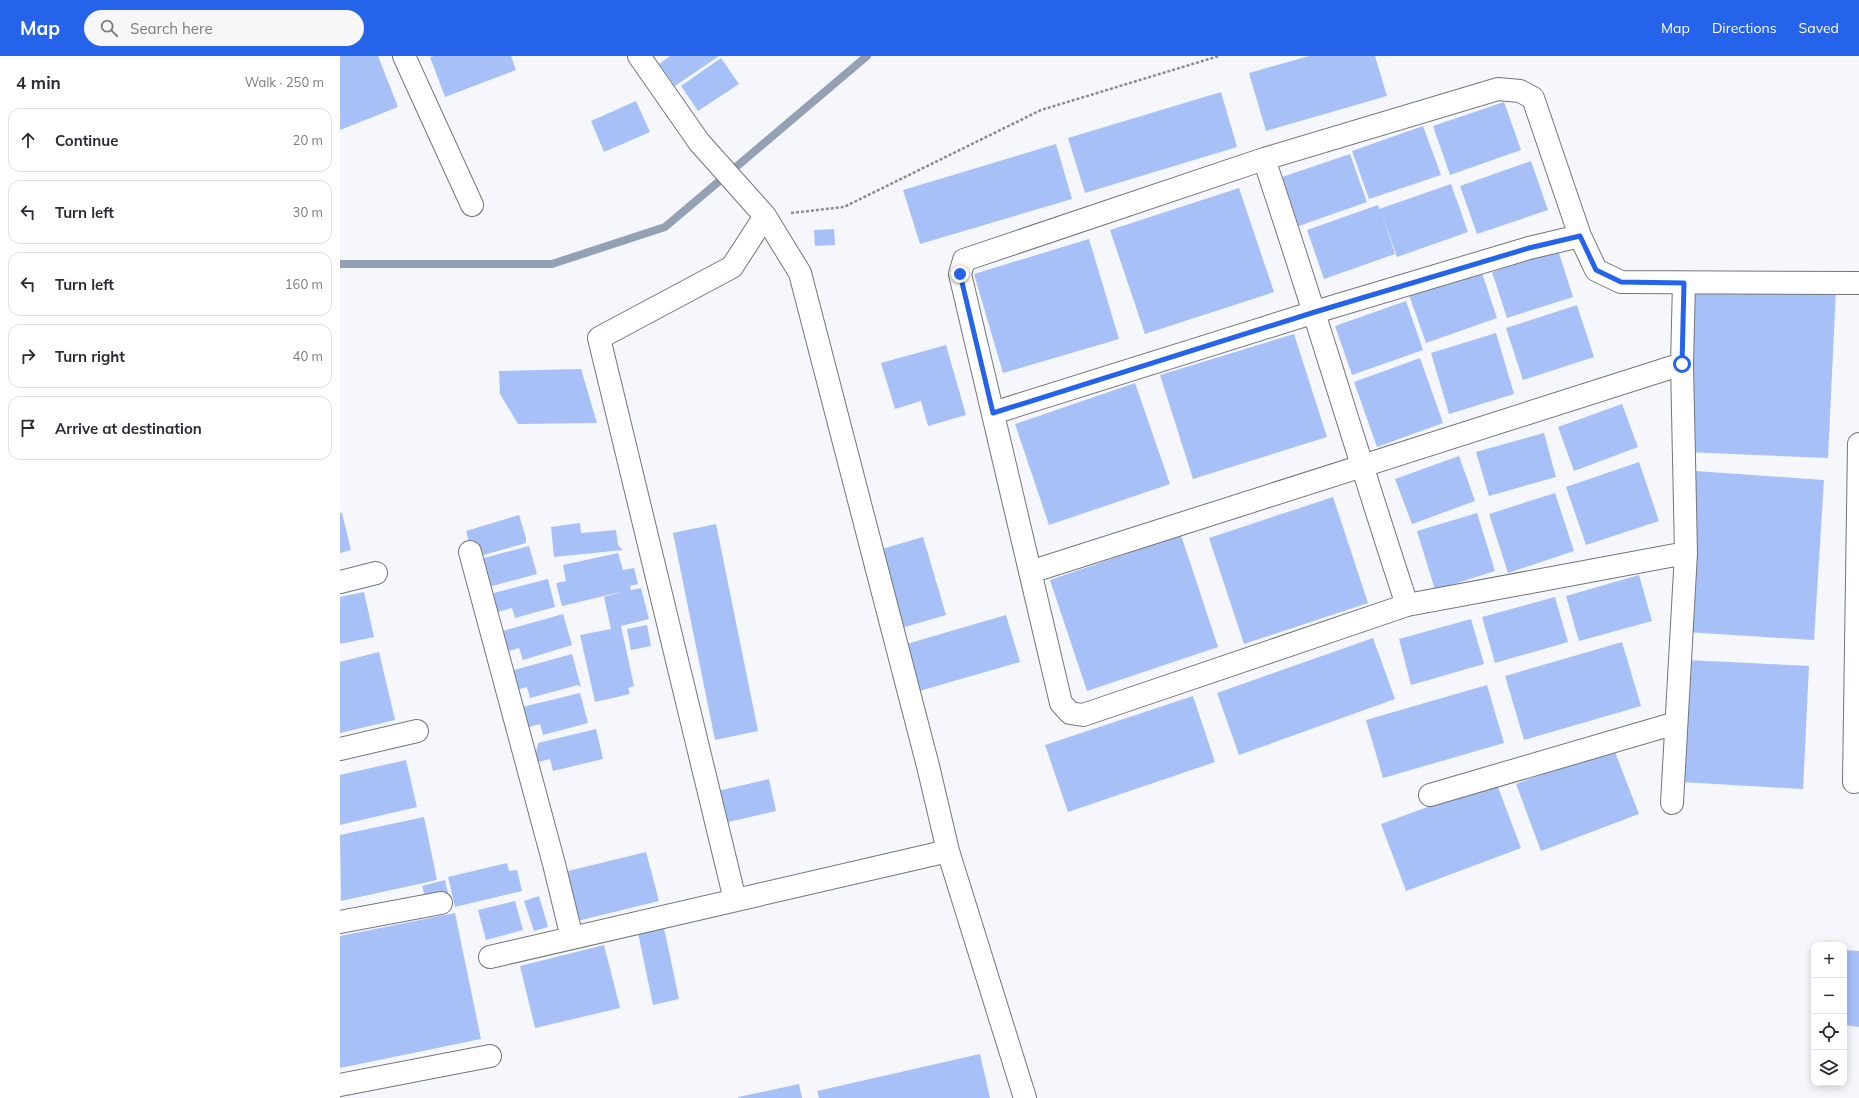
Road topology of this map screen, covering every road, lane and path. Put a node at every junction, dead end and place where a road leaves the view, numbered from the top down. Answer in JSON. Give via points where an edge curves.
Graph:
{"nodes":[{"id":1,"x":404,"y":56,"type":"edge"},
{"id":2,"x":639,"y":56,"type":"edge"},
{"id":3,"x":1219,"y":56,"type":"edge"},
{"id":4,"x":1264,"y":159,"type":"junction"},
{"id":5,"x":472,"y":205,"type":"dead end"},
{"id":6,"x":765,"y":216,"type":"junction"},
{"id":7,"x":1580,"y":236,"type":"junction"},
{"id":8,"x":1684,"y":283,"type":"junction"},
{"id":9,"x":1859,"y":283,"type":"edge"},
{"id":10,"x":1315,"y":312,"type":"junction"},
{"id":11,"x":1682,"y":364,"type":"junction"},
{"id":12,"x":993,"y":413,"type":"junction"},
{"id":13,"x":1859,"y":444,"type":"edge"},
{"id":14,"x":1361,"y":466,"type":"junction"},
{"id":15,"x":470,"y":552,"type":"dead end"},
{"id":16,"x":1686,"y":553,"type":"junction"},
{"id":17,"x":1030,"y":572,"type":"junction"},
{"id":18,"x":376,"y":573,"type":"dead end"},
{"id":19,"x":340,"y":582,"type":"edge"},
{"id":20,"x":1407,"y":605,"type":"junction"},
{"id":21,"x":1676,"y":723,"type":"junction"},
{"id":22,"x":417,"y":731,"type":"dead end"},
{"id":23,"x":340,"y":749,"type":"edge"},
{"id":24,"x":1854,"y":782,"type":"dead end"},
{"id":25,"x":1430,"y":794,"type":"dead end"},
{"id":26,"x":1672,"y":803,"type":"dead end"},
{"id":27,"x":948,"y":851,"type":"junction"},
{"id":28,"x":735,"y":900,"type":"junction"},
{"id":29,"x":441,"y":903,"type":"dead end"},
{"id":30,"x":340,"y":922,"type":"edge"},
{"id":31,"x":572,"y":938,"type":"junction"},
{"id":32,"x":490,"y":957,"type":"dead end"},
{"id":33,"x":490,"y":1056,"type":"dead end"},
{"id":34,"x":340,"y":1085,"type":"edge"},
{"id":35,"x":1025,"y":1098,"type":"edge"}],
"edges":[{"from":1,"to":5,"type":"street"},
{"from":2,"to":6,"type":"street","via":[[699,142]]},
{"from":3,"to":6,"type":"path","via":[[1041,110],[844,207]]},
{"from":4,"to":7,"type":"street","via":[[1498,89],[1520,91],[1533,98]]},
{"from":4,"to":10,"type":"street"},
{"from":4,"to":12,"type":"street","via":[[964,260],[960,274]]},
{"from":6,"to":27,"type":"street","via":[[800,273]]},
{"from":6,"to":28,"type":"street","via":[[732,267],[599,338]]},
{"from":7,"to":8,"type":"street","via":[[1596,270],[1621,282]]},
{"from":7,"to":10,"type":"street","via":[[1529,248]]},
{"from":8,"to":9,"type":"street"},
{"from":8,"to":11,"type":"street"},
{"from":10,"to":12,"type":"street"},
{"from":10,"to":14,"type":"street"},
{"from":11,"to":14,"type":"street"},
{"from":11,"to":16,"type":"street"},
{"from":12,"to":17,"type":"street"},
{"from":13,"to":24,"type":"street"},
{"from":14,"to":17,"type":"street"},
{"from":14,"to":20,"type":"street"},
{"from":15,"to":31,"type":"street"},
{"from":16,"to":20,"type":"street"},
{"from":16,"to":21,"type":"street"},
{"from":17,"to":20,"type":"street","via":[[1061,703],[1070,713],[1083,715]]},
{"from":18,"to":19,"type":"street"},
{"from":21,"to":25,"type":"street"},
{"from":21,"to":26,"type":"street"},
{"from":22,"to":23,"type":"street"},
{"from":27,"to":28,"type":"street"},
{"from":27,"to":35,"type":"street"},
{"from":28,"to":31,"type":"street"},
{"from":29,"to":30,"type":"street"},
{"from":31,"to":32,"type":"street"},
{"from":33,"to":34,"type":"street"}]}
